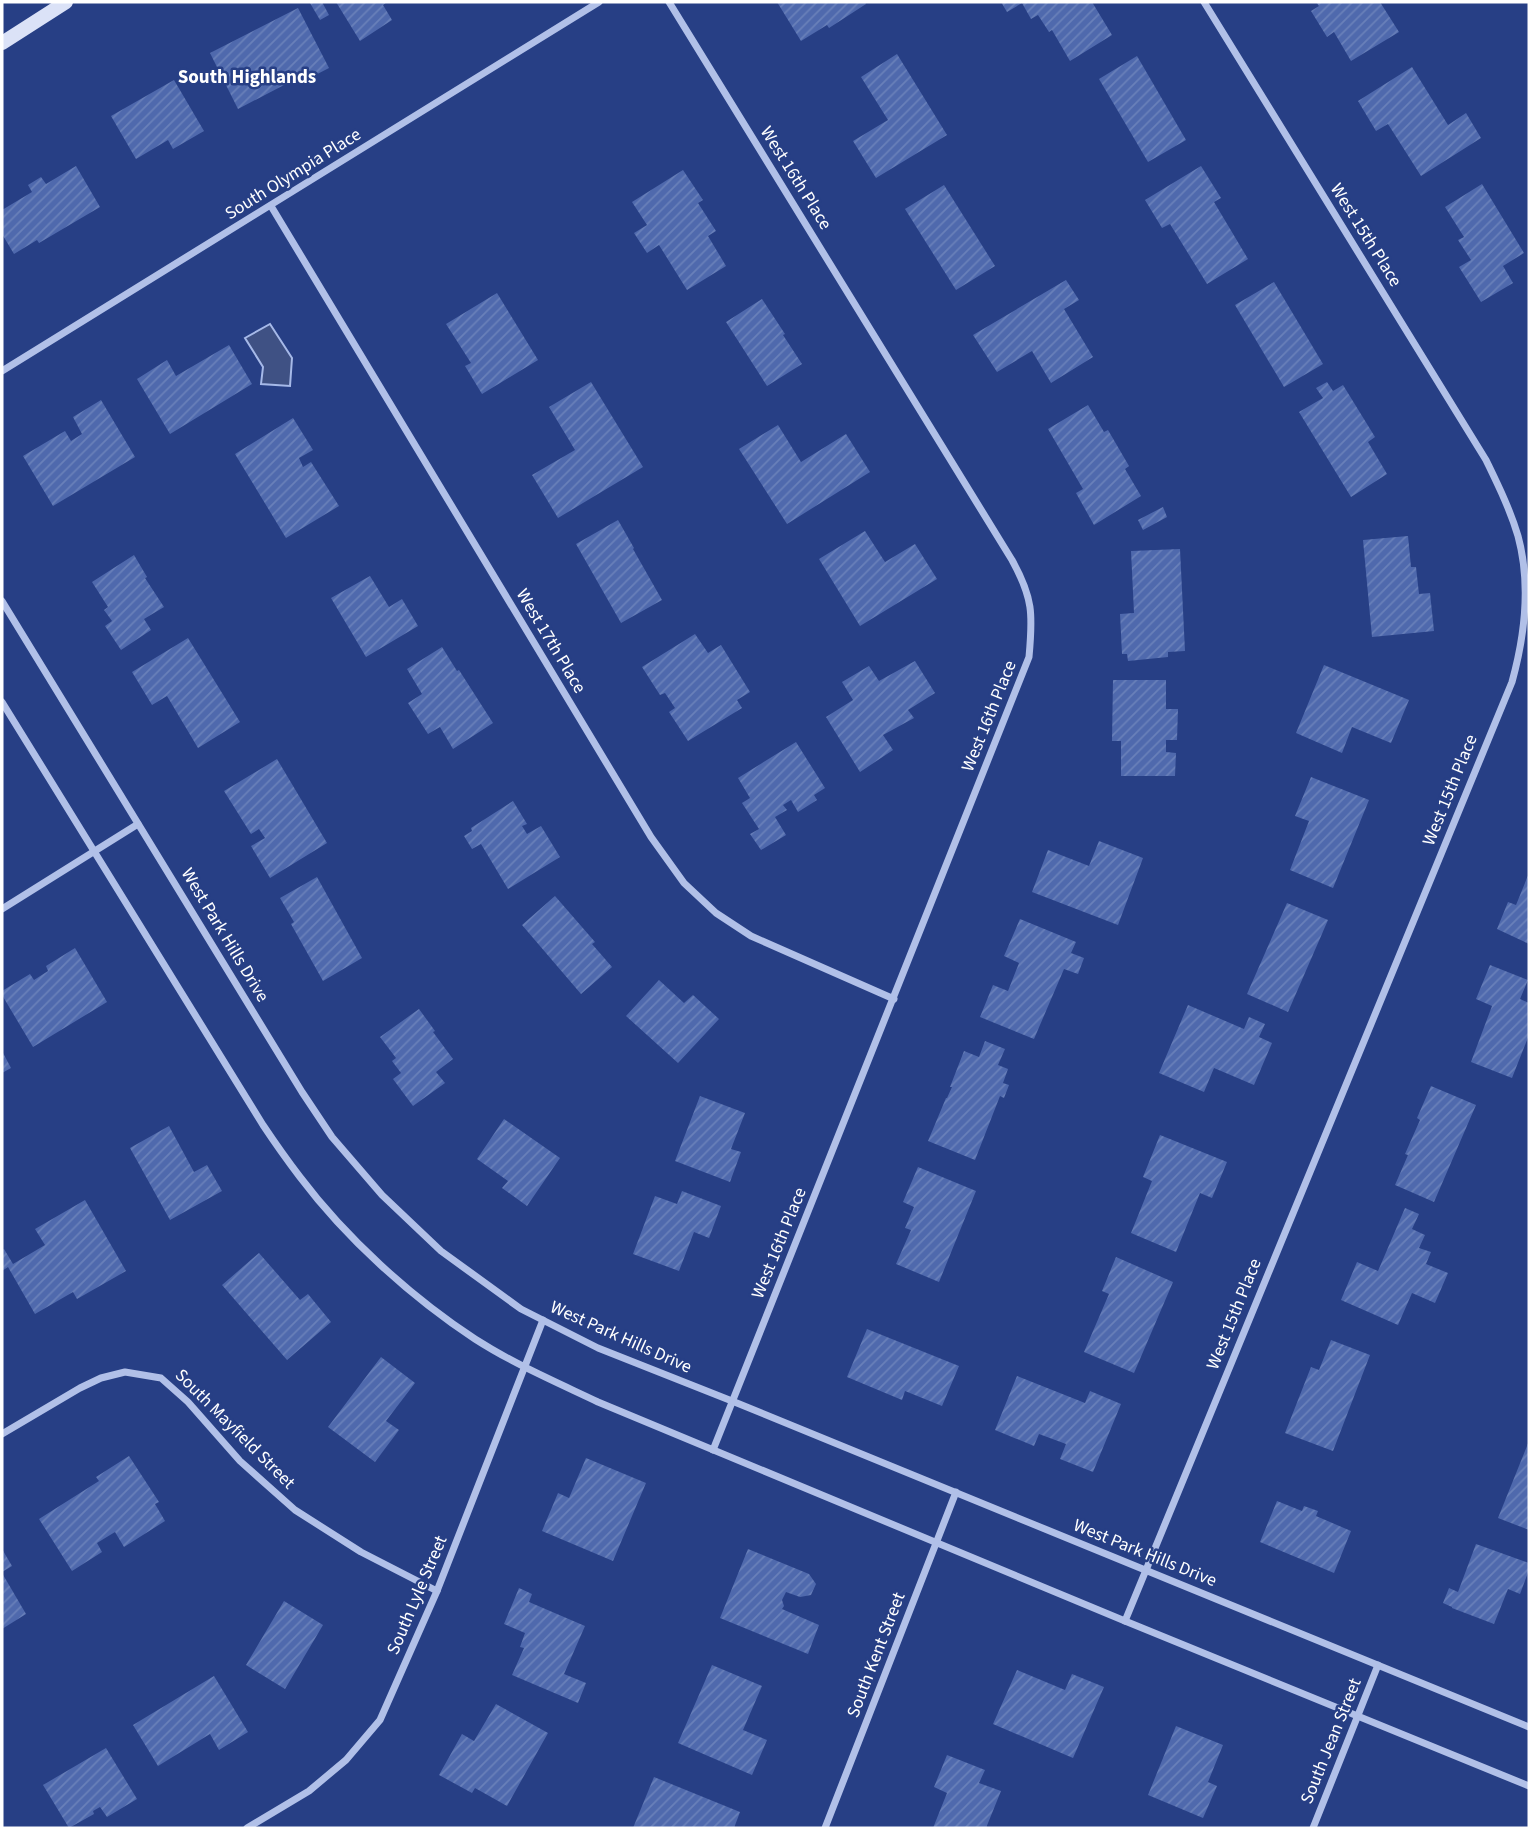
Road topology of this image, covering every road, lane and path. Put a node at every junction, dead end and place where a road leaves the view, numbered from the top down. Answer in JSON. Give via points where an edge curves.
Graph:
{"nodes":[{"id":1,"x":66,"y":2,"type":"edge"},
{"id":2,"x":599,"y":2,"type":"edge"},
{"id":3,"x":668,"y":2,"type":"edge"},
{"id":4,"x":1204,"y":2,"type":"edge"},
{"id":5,"x":2,"y":43,"type":"edge"},
{"id":6,"x":271,"y":205,"type":"junction"},
{"id":7,"x":2,"y":370,"type":"edge"},
{"id":8,"x":2,"y":601,"type":"edge"},
{"id":9,"x":2,"y":702,"type":"edge"},
{"id":10,"x":138,"y":824,"type":"junction"},
{"id":11,"x":94,"y":852,"type":"junction"},
{"id":12,"x":2,"y":909,"type":"edge"},
{"id":13,"x":894,"y":999,"type":"junction"},
{"id":14,"x":543,"y":1320,"type":"junction"},
{"id":15,"x":525,"y":1367,"type":"junction"},
{"id":16,"x":732,"y":1401,"type":"junction"},
{"id":17,"x":2,"y":1434,"type":"edge"},
{"id":18,"x":713,"y":1450,"type":"junction"},
{"id":19,"x":956,"y":1492,"type":"junction"},
{"id":20,"x":937,"y":1542,"type":"junction"},
{"id":21,"x":1146,"y":1570,"type":"junction"},
{"id":22,"x":437,"y":1591,"type":"junction"},
{"id":23,"x":1125,"y":1621,"type":"junction"},
{"id":24,"x":1378,"y":1665,"type":"junction"},
{"id":25,"x":1357,"y":1715,"type":"junction"},
{"id":26,"x":1529,"y":1727,"type":"edge"},
{"id":27,"x":1529,"y":1786,"type":"edge"},
{"id":28,"x":247,"y":1828,"type":"edge"},
{"id":29,"x":825,"y":1828,"type":"edge"},
{"id":30,"x":1313,"y":1828,"type":"edge"}],
"edges":[{"from":1,"to":5,"type":"main road"},
{"from":2,"to":6,"type":"street","name":"South Olympia Place"},
{"from":3,"to":13,"type":"street","name":"West 16th Place","via":[[1012,560],[1031,604],[1029,657]]},
{"from":4,"to":21,"type":"street","name":"West 15th Place","via":[[1486,460],[1519,538],[1525,618],[1511,682]]},
{"from":6,"to":7,"type":"street","name":"South Olympia Place"},
{"from":6,"to":13,"type":"street","name":"West 17th Place","via":[[651,837],[684,883],[716,913],[751,936]]},
{"from":8,"to":10,"type":"street","name":"West Park Hills Drive"},
{"from":9,"to":11,"type":"street"},
{"from":10,"to":11,"type":"street"},
{"from":10,"to":14,"type":"street","name":"West Park Hills Drive","via":[[332,1137],[382,1195],[441,1251]]},
{"from":11,"to":12,"type":"street"},
{"from":11,"to":15,"type":"street","via":[[300,1178],[384,1268],[475,1339]]},
{"from":13,"to":16,"type":"street","name":"West 16th Place"},
{"from":14,"to":15,"type":"street","name":"South Lyle Street"},
{"from":14,"to":16,"type":"street","name":"West Park Hills Drive","via":[[598,1348]]},
{"from":15,"to":18,"type":"street"},
{"from":15,"to":22,"type":"street","name":"South Lyle Street"},
{"from":16,"to":18,"type":"street","name":"West 16th Place"},
{"from":16,"to":19,"type":"street","name":"West Park Hills Drive"},
{"from":17,"to":22,"type":"street","name":"South Mayfield Street","via":[[101,1378],[125,1372],[161,1378],[240,1461],[295,1510],[361,1552]]},
{"from":18,"to":20,"type":"street"},
{"from":19,"to":20,"type":"street","name":"South Kent Street"},
{"from":19,"to":21,"type":"street","name":"West Park Hills Drive"},
{"from":20,"to":23,"type":"street"},
{"from":20,"to":29,"type":"street","name":"South Kent Street"},
{"from":21,"to":23,"type":"street","name":"West 15th Place"},
{"from":21,"to":24,"type":"street","name":"West Park Hills Drive"},
{"from":22,"to":28,"type":"street","name":"South Lyle Street","via":[[380,1720],[346,1760],[309,1791]]},
{"from":23,"to":25,"type":"street"},
{"from":24,"to":25,"type":"street","name":"South Jean Street"},
{"from":24,"to":26,"type":"street","name":"West Park Hills Drive"},
{"from":25,"to":27,"type":"street"},
{"from":25,"to":30,"type":"street","name":"South Jean Street"}]}
